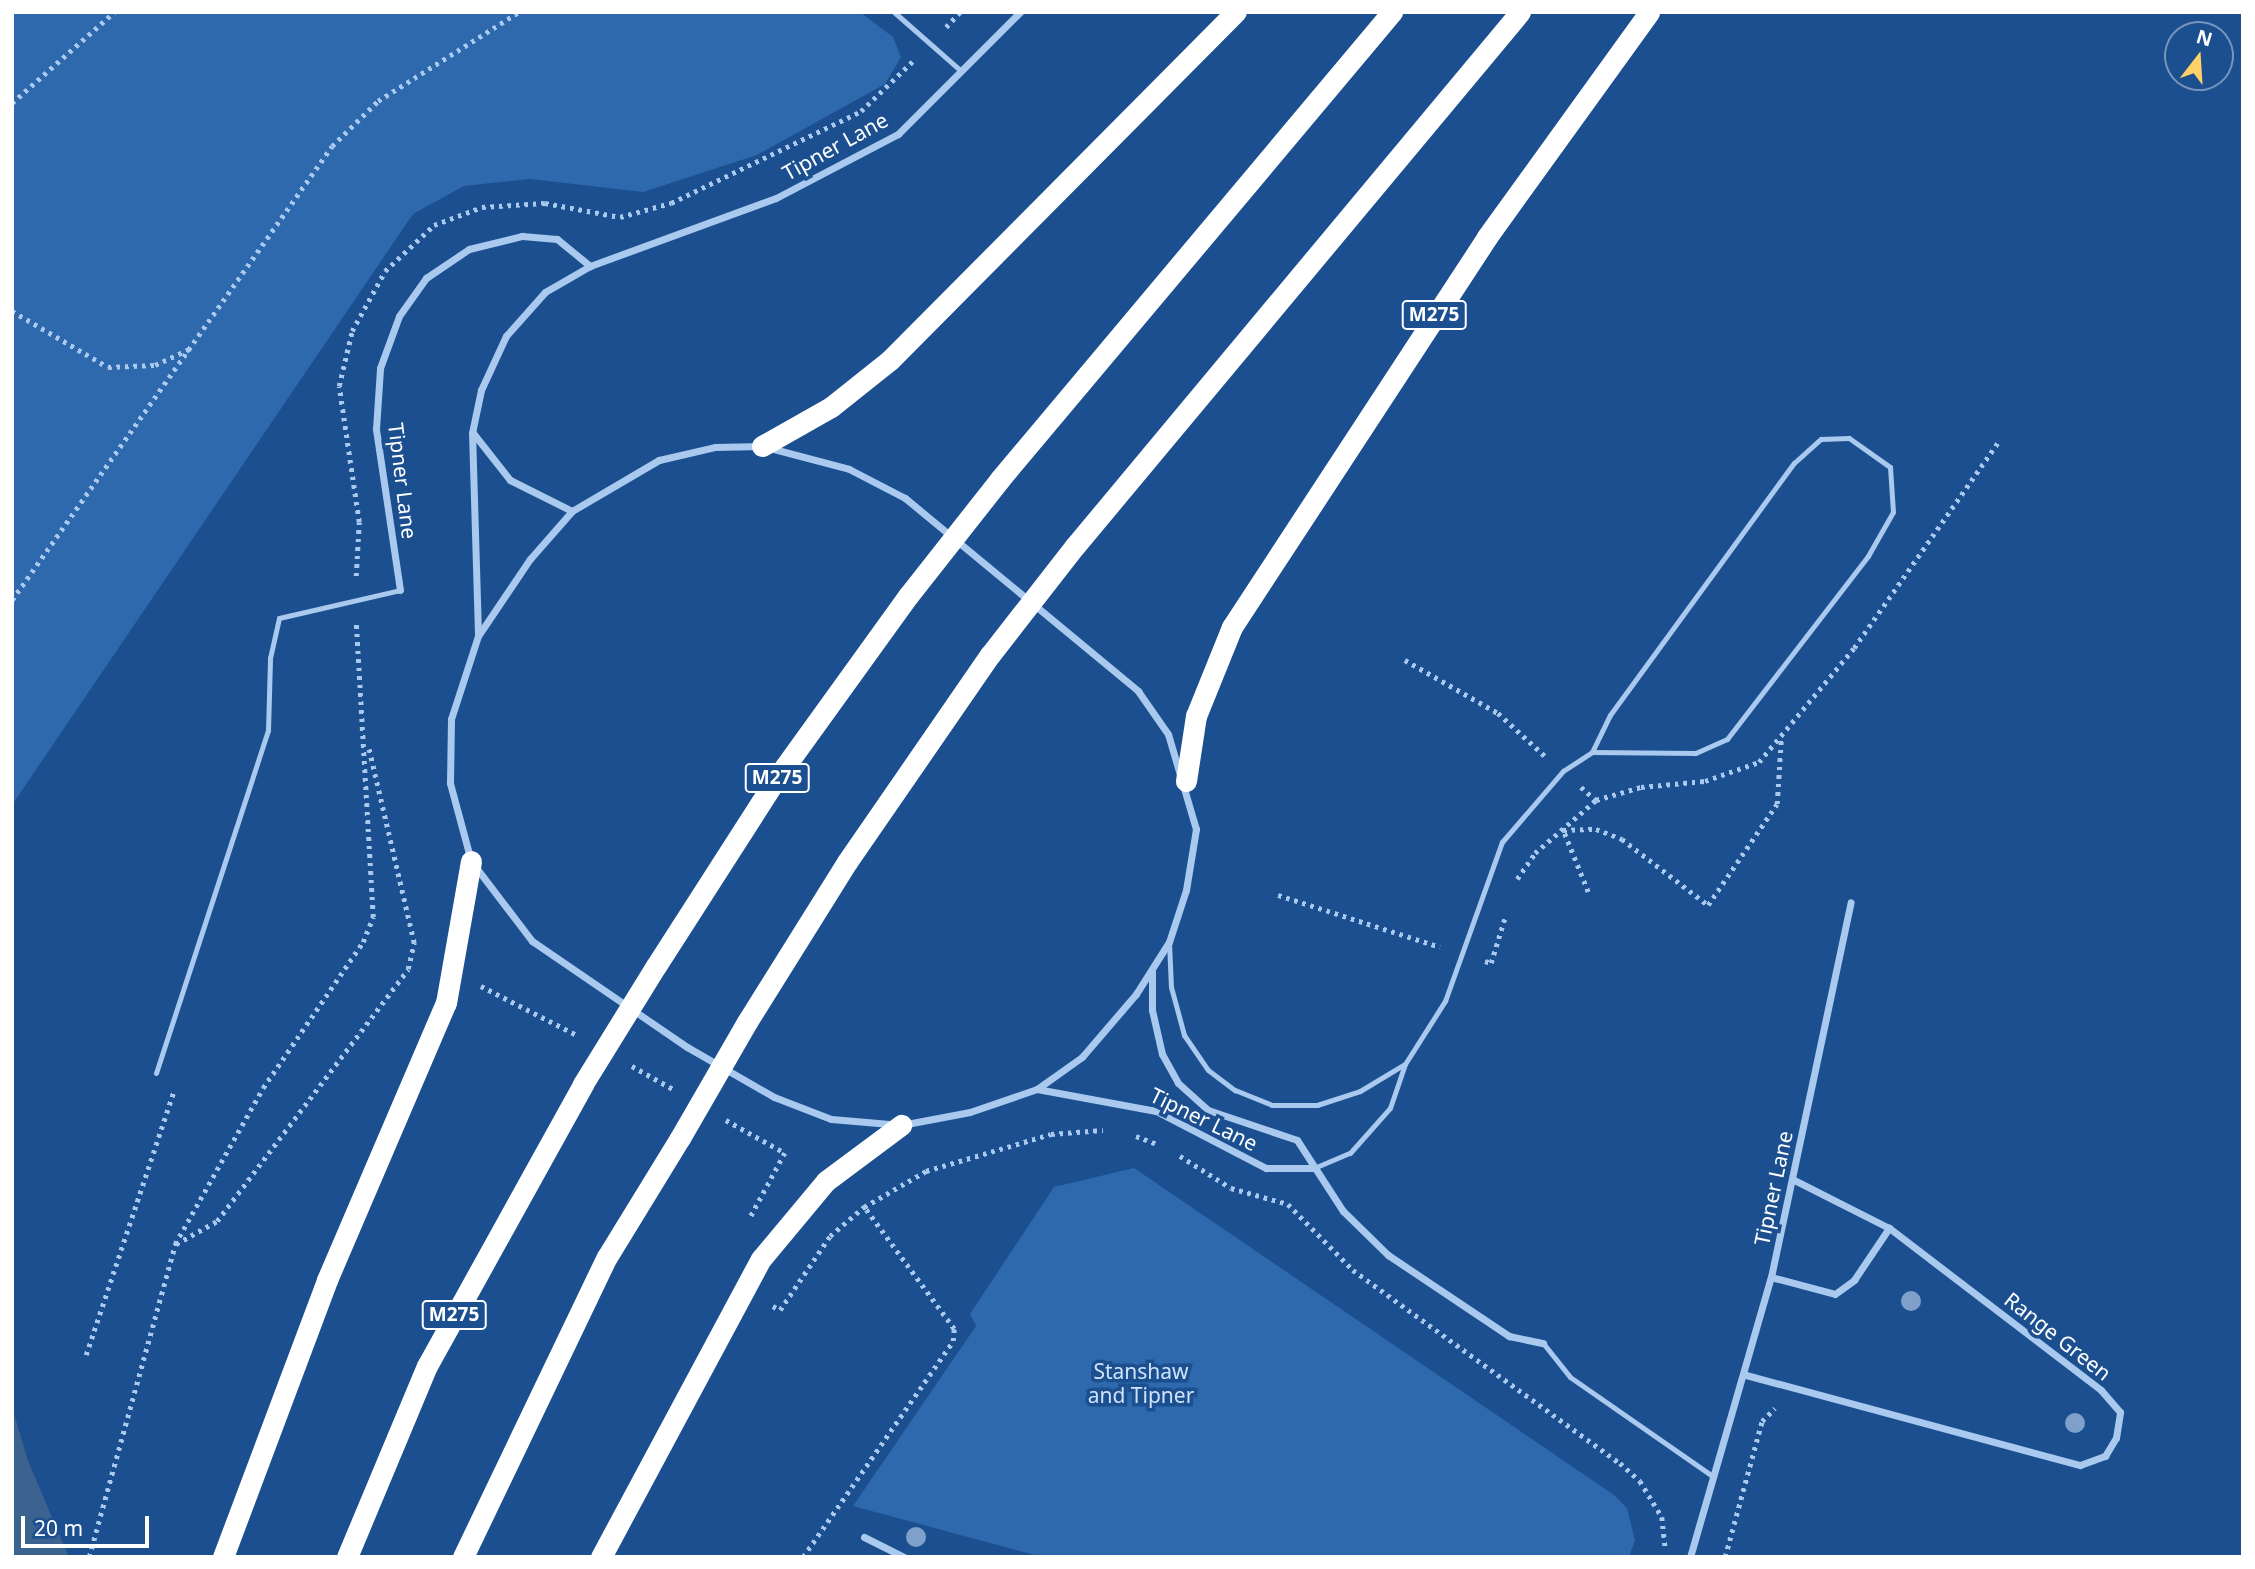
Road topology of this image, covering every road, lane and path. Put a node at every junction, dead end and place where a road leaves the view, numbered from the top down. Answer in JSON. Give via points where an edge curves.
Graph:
{"nodes":[{"id":1,"x":114,"y":12,"type":"edge"},
{"id":2,"x":519,"y":12,"type":"edge"},
{"id":3,"x":894,"y":12,"type":"edge"},
{"id":4,"x":1020,"y":12,"type":"edge"},
{"id":5,"x":1236,"y":12,"type":"edge"},
{"id":6,"x":1392,"y":12,"type":"edge"},
{"id":7,"x":1520,"y":12,"type":"edge"},
{"id":8,"x":1649,"y":12,"type":"edge"},
{"id":9,"x":960,"y":70,"type":"junction"},
{"id":10,"x":12,"y":103,"type":"edge"},
{"id":11,"x":590,"y":267,"type":"junction"},
{"id":12,"x":12,"y":311,"type":"edge"},
{"id":13,"x":189,"y":349,"type":"junction"},
{"id":14,"x":472,"y":433,"type":"junction"},
{"id":15,"x":762,"y":446,"type":"junction"},
{"id":16,"x":572,"y":511,"type":"junction"},
{"id":17,"x":400,"y":590,"type":"joint"},
{"id":18,"x":12,"y":600,"type":"edge"},
{"id":19,"x":478,"y":636,"type":"junction"},
{"id":20,"x":1405,"y":660,"type":"dead end"},
{"id":21,"x":365,"y":732,"type":"dead end"},
{"id":22,"x":1782,"y":738,"type":"dead end"},
{"id":23,"x":1592,"y":752,"type":"junction"},
{"id":24,"x":1563,"y":771,"type":"junction"},
{"id":25,"x":1186,"y":781,"type":"junction"},
{"id":26,"x":1596,"y":800,"type":"dead end"},
{"id":27,"x":471,"y":861,"type":"junction"},
{"id":28,"x":1588,"y":892,"type":"dead end"},
{"id":29,"x":1278,"y":895,"type":"dead end"},
{"id":30,"x":1851,"y":902,"type":"dead end"},
{"id":31,"x":1169,"y":942,"type":"junction"},
{"id":32,"x":1461,"y":953,"type":"junction"},
{"id":33,"x":1491,"y":963,"type":"dead end"},
{"id":34,"x":1152,"y":968,"type":"junction"},
{"id":35,"x":408,"y":969,"type":"junction"},
{"id":36,"x":454,"y":980,"type":"junction"},
{"id":37,"x":581,"y":1037,"type":"dead end"},
{"id":38,"x":1405,"y":1064,"type":"junction"},
{"id":39,"x":629,"y":1065,"type":"dead end"},
{"id":40,"x":156,"y":1073,"type":"dead end"},
{"id":41,"x":176,"y":1085,"type":"dead end"},
{"id":42,"x":1037,"y":1089,"type":"junction"},
{"id":43,"x":677,"y":1092,"type":"dead end"},
{"id":44,"x":713,"y":1112,"type":"dead end"},
{"id":45,"x":901,"y":1125,"type":"junction"},
{"id":46,"x":1108,"y":1131,"type":"dead end"},
{"id":47,"x":1131,"y":1134,"type":"dead end"},
{"id":48,"x":1314,"y":1168,"type":"junction"},
{"id":49,"x":1794,"y":1180,"type":"junction"},
{"id":50,"x":864,"y":1207,"type":"junction"},
{"id":51,"x":1889,"y":1228,"type":"junction"},
{"id":52,"x":742,"y":1232,"type":"dead end"},
{"id":53,"x":1771,"y":1277,"type":"junction"},
{"id":54,"x":744,"y":1292,"type":"junction"},
{"id":55,"x":1543,"y":1343,"type":"joint"},
{"id":56,"x":86,"y":1355,"type":"dead end"},
{"id":57,"x":1746,"y":1375,"type":"junction"},
{"id":58,"x":1773,"y":1414,"type":"dead end"},
{"id":59,"x":1714,"y":1477,"type":"junction"},
{"id":60,"x":864,"y":1537,"type":"dead end"},
{"id":61,"x":89,"y":1557,"type":"edge"},
{"id":62,"x":223,"y":1557,"type":"edge"},
{"id":63,"x":347,"y":1557,"type":"edge"},
{"id":64,"x":463,"y":1557,"type":"edge"},
{"id":65,"x":601,"y":1557,"type":"edge"},
{"id":66,"x":803,"y":1557,"type":"edge"},
{"id":67,"x":904,"y":1557,"type":"edge"},
{"id":68,"x":1665,"y":1557,"type":"edge"},
{"id":69,"x":1690,"y":1557,"type":"edge"},
{"id":70,"x":1725,"y":1557,"type":"edge"}],
"edges":[{"from":1,"to":10,"type":"path"},
{"from":2,"to":13,"type":"path","via":[[397,87],[332,146]]},
{"from":3,"to":9,"type":"lane"},
{"from":4,"to":9,"type":"street","name":"Tipner Lane"},
{"from":5,"to":15,"type":"highway","via":[[890,360],[831,407]]},
{"from":6,"to":63,"type":"highway","number":"M275","bridge":true,"via":[[1000,479],[908,596],[776,779],[583,1084],[427,1366]]},
{"from":7,"to":64,"type":"highway","bridge":true,"via":[[1075,546],[990,655],[847,862],[607,1257]]},
{"from":8,"to":25,"type":"highway","number":"M275","via":[[1487,237],[1232,626],[1196,716]]},
{"from":9,"to":11,"type":"street","name":"Tipner Lane","via":[[898,134],[776,198]]},
{"from":11,"to":14,"type":"street","name":"Tipner Lane","via":[[545,292],[506,336],[481,390]]},
{"from":11,"to":17,"type":"street","name":"Tipner Lane","via":[[557,239],[522,236],[469,249],[426,278],[399,316],[380,368],[376,429]]},
{"from":12,"to":13,"type":"path","via":[[108,367],[155,365]]},
{"from":13,"to":18,"type":"path"},
{"from":14,"to":16,"type":"street","via":[[510,480]]},
{"from":14,"to":19,"type":"street","name":"Tipner Lane"},
{"from":15,"to":16,"type":"street","via":[[715,447],[659,460]]},
{"from":15,"to":25,"type":"street","via":[[849,469],[905,498],[1138,691],[1168,734]]},
{"from":16,"to":19,"type":"street"},
{"from":17,"to":40,"type":"lane","via":[[279,618],[270,658],[268,731]]},
{"from":19,"to":27,"type":"street","via":[[451,719],[450,783]]},
{"from":20,"to":24,"type":"path","via":[[1498,713]]},
{"from":21,"to":35,"type":"path","via":[[414,943]]},
{"from":22,"to":28,"type":"path","via":[[1777,804],[1708,905],[1622,839],[1596,829],[1563,830]]},
{"from":23,"to":23,"type":"lane","via":[[1610,715],[1794,463],[1821,439],[1849,438],[1890,467],[1893,512],[1868,556],[1727,738],[1695,752]]},
{"from":23,"to":24,"type":"lane"},
{"from":24,"to":26,"type":"path"},
{"from":24,"to":32,"type":"lane","via":[[1502,842]]},
{"from":25,"to":31,"type":"street","via":[[1196,829],[1186,890]]},
{"from":27,"to":36,"type":"highway"},
{"from":27,"to":45,"type":"street","via":[[532,940],[687,1047],[774,1097],[831,1119]]},
{"from":29,"to":32,"type":"path"},
{"from":30,"to":49,"type":"street","name":"Tipner Lane"},
{"from":31,"to":34,"type":"street"},
{"from":31,"to":38,"type":"lane","name":"Tipner Lane","via":[[1171,987],[1184,1035],[1208,1070],[1235,1090],[1272,1105],[1317,1105],[1360,1091]]},
{"from":32,"to":33,"type":"path"},
{"from":32,"to":38,"type":"lane","via":[[1445,1001]]},
{"from":34,"to":42,"type":"street","via":[[1082,1057]]},
{"from":34,"to":48,"type":"street","name":"Tipner Lane","via":[[1152,1010],[1162,1054],[1178,1083],[1208,1110],[1297,1140]]},
{"from":35,"to":36,"type":"path"},
{"from":35,"to":61,"type":"path","via":[[217,1221],[175,1244]]},
{"from":36,"to":37,"type":"path","via":[[496,990]]},
{"from":36,"to":62,"type":"highway","via":[[327,1280]]},
{"from":38,"to":48,"type":"lane","via":[[1390,1108],[1350,1153]]},
{"from":39,"to":43,"type":"path"},
{"from":41,"to":56,"type":"path"},
{"from":42,"to":45,"type":"street","via":[[970,1112]]},
{"from":42,"to":48,"type":"street","name":"Tipner Lane","via":[[1156,1111],[1266,1168]]},
{"from":44,"to":52,"type":"path","via":[[785,1153]]},
{"from":45,"to":54,"type":"highway","via":[[800,1208]]},
{"from":46,"to":50,"type":"path","via":[[1051,1133],[926,1171]]},
{"from":47,"to":68,"type":"path","via":[[1167,1147],[1231,1188],[1288,1204],[1353,1270],[1620,1463],[1640,1481],[1662,1517]]},
{"from":48,"to":55,"type":"street","name":"Tipner Lane","via":[[1343,1211],[1388,1255],[1509,1336]]},
{"from":49,"to":51,"type":"street","name":"Range Green"},
{"from":49,"to":53,"type":"street","name":"Tipner Lane"},
{"from":50,"to":54,"type":"path","via":[[830,1236],[780,1310]]},
{"from":50,"to":66,"type":"path","via":[[954,1329],[953,1341]]},
{"from":51,"to":53,"type":"street","via":[[1854,1280],[1835,1294]]},
{"from":51,"to":57,"type":"street","name":"Range Green","via":[[2101,1390],[2120,1412],[2105,1456],[2080,1465]]},
{"from":53,"to":57,"type":"street","name":"Tipner Lane"},
{"from":54,"to":65,"type":"highway"},
{"from":55,"to":59,"type":"lane","name":"Tipner Lane","via":[[1570,1377]]},
{"from":57,"to":59,"type":"street","name":"Tipner Lane"},
{"from":58,"to":70,"type":"path","via":[[1762,1420]]},
{"from":59,"to":69,"type":"street","name":"Tipner Lane"},
{"from":60,"to":67,"type":"street"}]}
